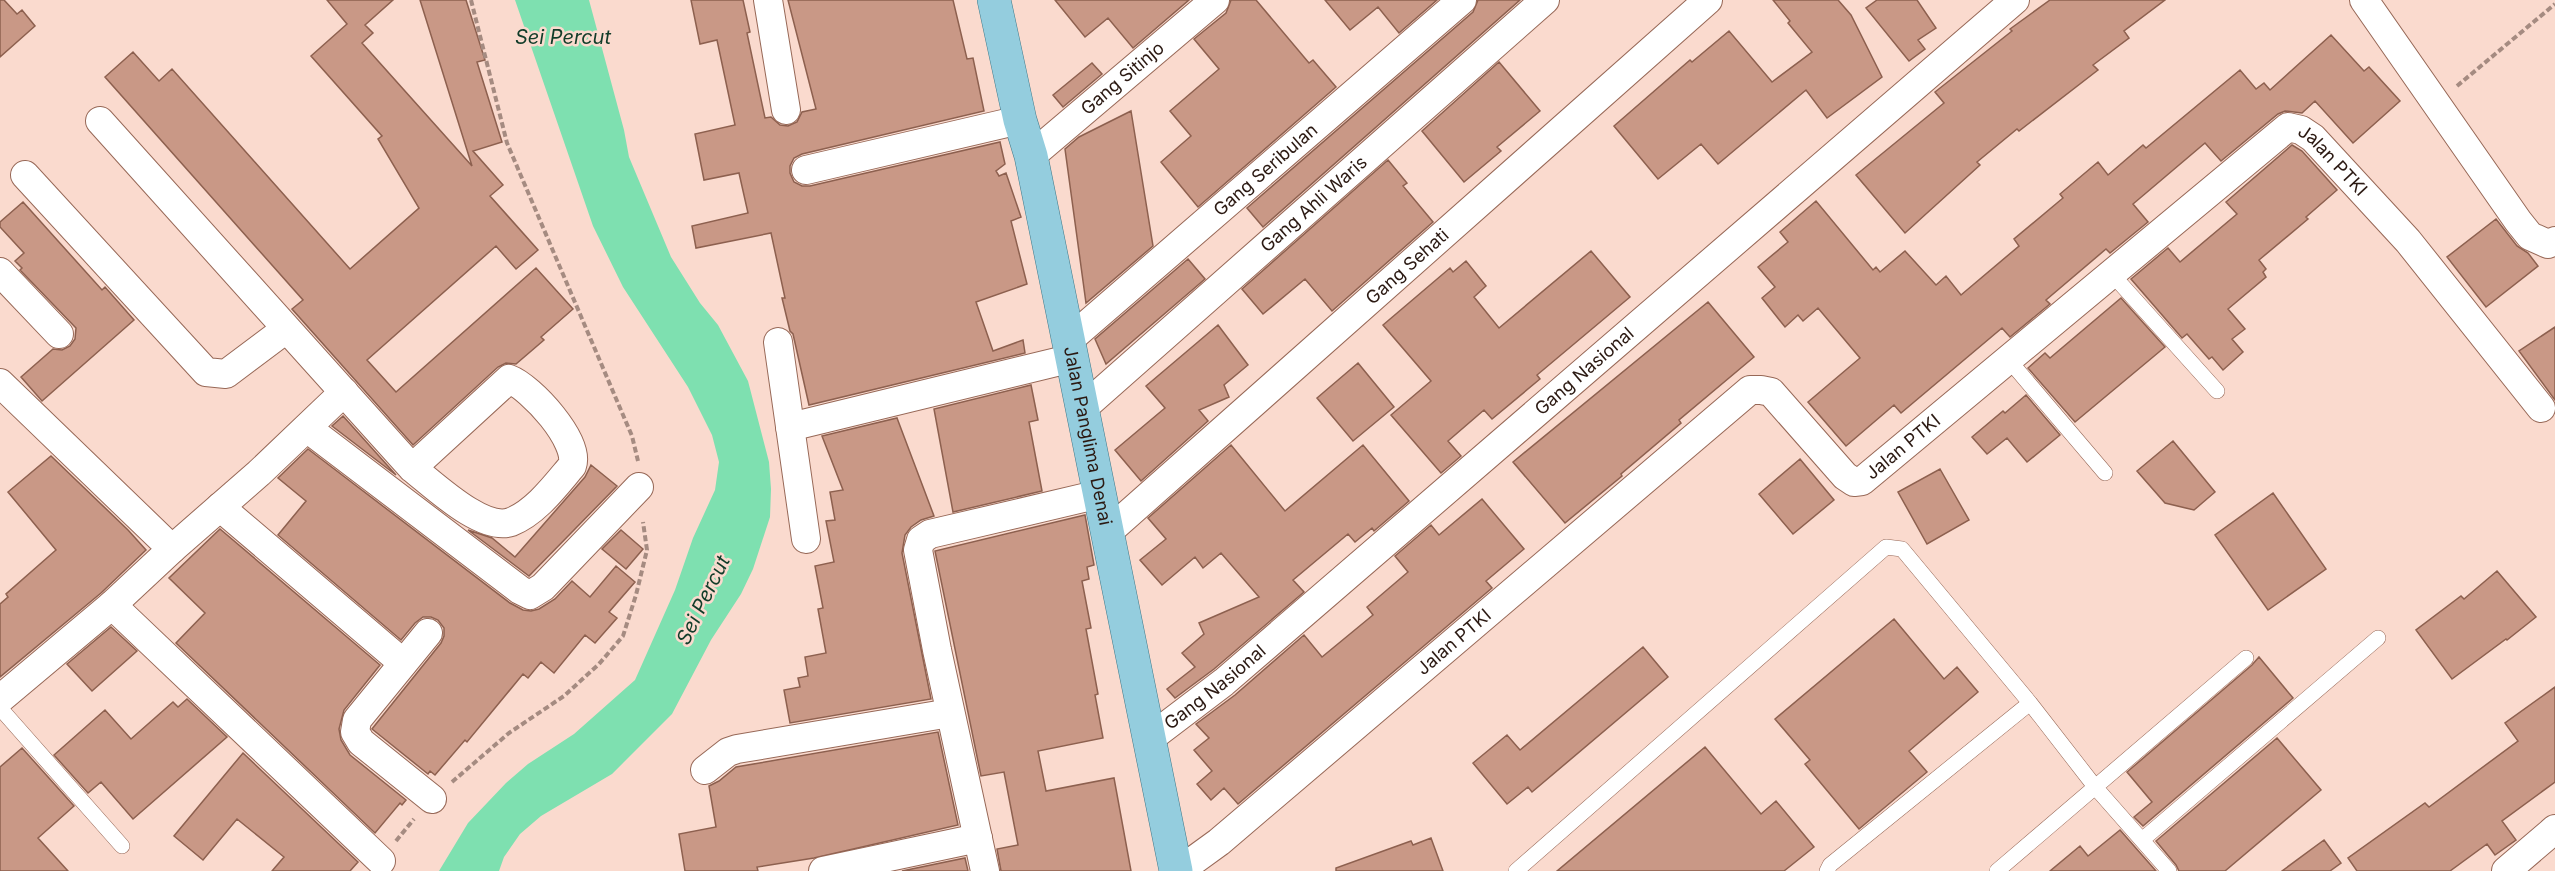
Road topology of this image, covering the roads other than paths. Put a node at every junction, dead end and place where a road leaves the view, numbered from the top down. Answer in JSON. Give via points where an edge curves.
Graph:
{"nodes":[{"id":1,"x":768,"y":0,"type":"edge"},
{"id":2,"x":994,"y":0,"type":"edge"},
{"id":3,"x":1215,"y":0,"type":"edge"},
{"id":4,"x":1462,"y":0,"type":"edge"},
{"id":5,"x":1545,"y":0,"type":"edge"},
{"id":6,"x":1708,"y":0,"type":"edge"},
{"id":7,"x":2015,"y":0,"type":"edge"},
{"id":8,"x":2364,"y":0,"type":"edge"},
{"id":9,"x":786,"y":110,"type":"dead end"},
{"id":10,"x":1020,"y":120,"type":"junction"},
{"id":11,"x":100,"y":121,"type":"dead end"},
{"id":12,"x":1031,"y":156,"type":"junction"},
{"id":13,"x":806,"y":170,"type":"dead end"},
{"id":14,"x":25,"y":175,"type":"dead end"},
{"id":15,"x":2555,"y":241,"type":"edge"},
{"id":16,"x":0,"y":273,"type":"edge"},
{"id":17,"x":2111,"y":273,"type":"junction"},
{"id":18,"x":286,"y":329,"type":"junction"},
{"id":19,"x":59,"y":334,"type":"dead end"},
{"id":20,"x":778,"y":342,"type":"dead end"},
{"id":21,"x":1071,"y":349,"type":"junction"},
{"id":22,"x":2008,"y":359,"type":"junction"},
{"id":23,"x":0,"y":383,"type":"edge"},
{"id":24,"x":2217,"y":391,"type":"dead end"},
{"id":25,"x":344,"y":392,"type":"junction"},
{"id":26,"x":1083,"y":408,"type":"junction"},
{"id":27,"x":2541,"y":408,"type":"dead end"},
{"id":28,"x":790,"y":427,"type":"junction"},
{"id":29,"x":307,"y":428,"type":"junction"},
{"id":30,"x":412,"y":468,"type":"junction"},
{"id":31,"x":2105,"y":473,"type":"dead end"},
{"id":32,"x":639,"y":487,"type":"dead end"},
{"id":33,"x":1100,"y":494,"type":"junction"},
{"id":34,"x":220,"y":507,"type":"junction"},
{"id":35,"x":1108,"y":532,"type":"junction"},
{"id":36,"x":806,"y":538,"type":"dead end"},
{"id":37,"x":172,"y":549,"type":"junction"},
{"id":38,"x":112,"y":605,"type":"junction"},
{"id":39,"x":428,"y":633,"type":"dead end"},
{"id":40,"x":2378,"y":638,"type":"dead end"},
{"id":41,"x":2246,"y":658,"type":"dead end"},
{"id":42,"x":403,"y":663,"type":"junction"},
{"id":43,"x":0,"y":699,"type":"edge"},
{"id":44,"x":2030,"y":703,"type":"junction"},
{"id":45,"x":0,"y":708,"type":"edge"},
{"id":46,"x":951,"y":713,"type":"junction"},
{"id":47,"x":1149,"y":738,"type":"junction"},
{"id":48,"x":705,"y":771,"type":"dead end"},
{"id":49,"x":2096,"y":788,"type":"junction"},
{"id":50,"x":432,"y":799,"type":"dead end"},
{"id":51,"x":2555,"y":829,"type":"edge"},
{"id":52,"x":978,"y":838,"type":"junction"},
{"id":53,"x":2142,"y":840,"type":"junction"},
{"id":54,"x":122,"y":846,"type":"dead end"},
{"id":55,"x":381,"y":861,"type":"dead end"},
{"id":56,"x":823,"y":871,"type":"edge"},
{"id":57,"x":985,"y":871,"type":"edge"},
{"id":58,"x":1177,"y":871,"type":"edge"},
{"id":59,"x":1515,"y":871,"type":"edge"},
{"id":60,"x":1827,"y":871,"type":"edge"},
{"id":61,"x":1997,"y":871,"type":"edge"},
{"id":62,"x":2169,"y":871,"type":"edge"},
{"id":63,"x":2506,"y":871,"type":"edge"}],
"edges":[{"from":1,"to":9,"type":"street"},
{"from":2,"to":10,"type":"main road","name":"Jalan Panglima Denai"},
{"from":3,"to":12,"type":"street","name":"Gang Sitinjo"},
{"from":4,"to":21,"type":"street","name":"Gang Seribulan"},
{"from":5,"to":26,"type":"street","name":"Gang Ahli Waris"},
{"from":6,"to":35,"type":"street","name":"Gang Sehati"},
{"from":7,"to":47,"type":"street","name":"Gang Nasional","via":[[1233,674]]},
{"from":8,"to":15,"type":"street","via":[[2530,236],[2548,244]]},
{"from":10,"to":12,"type":"main road","name":"Jalan Panglima Denai"},
{"from":10,"to":13,"type":"street"},
{"from":11,"to":18,"type":"street"},
{"from":12,"to":21,"type":"main road","name":"Jalan Panglima Denai"},
{"from":14,"to":18,"type":"street","via":[[206,372],[226,374]]},
{"from":16,"to":19,"type":"street"},
{"from":17,"to":22,"type":"street","name":"Jalan PTKI"},
{"from":17,"to":24,"type":"lane"},
{"from":17,"to":27,"type":"street","name":"Jalan PTKI","via":[[2282,131],[2288,127],[2301,130],[2313,138],[2408,241]]},
{"from":18,"to":25,"type":"street"},
{"from":20,"to":28,"type":"street"},
{"from":21,"to":26,"type":"main road","name":"Jalan Panglima Denai"},
{"from":21,"to":28,"type":"street"},
{"from":22,"to":31,"type":"lane"},
{"from":22,"to":58,"type":"street","name":"Jalan PTKI","via":[[1862,481],[1854,482],[1771,392],[1750,390],[1219,842]]},
{"from":23,"to":37,"type":"street"},
{"from":25,"to":29,"type":"street"},
{"from":25,"to":30,"type":"street"},
{"from":26,"to":33,"type":"main road","name":"Jalan Panglima Denai"},
{"from":28,"to":36,"type":"street"},
{"from":29,"to":32,"type":"street","via":[[519,590],[530,594],[543,587]]},
{"from":29,"to":34,"type":"street"},
{"from":30,"to":30,"type":"street","via":[[464,508],[495,523],[510,522],[539,504],[575,459],[561,428],[522,386],[509,379]]},
{"from":33,"to":35,"type":"main road","name":"Jalan Panglima Denai"},
{"from":33,"to":46,"type":"street","via":[[930,534],[921,540],[918,550]]},
{"from":34,"to":37,"type":"street"},
{"from":34,"to":42,"type":"street"},
{"from":35,"to":47,"type":"main road","name":"Jalan Panglima Denai"},
{"from":37,"to":38,"type":"street"},
{"from":38,"to":43,"type":"street"},
{"from":38,"to":55,"type":"street"},
{"from":39,"to":42,"type":"street"},
{"from":40,"to":53,"type":"lane"},
{"from":41,"to":49,"type":"lane"},
{"from":42,"to":50,"type":"street","via":[[357,720],[355,732],[361,742]]},
{"from":44,"to":49,"type":"lane"},
{"from":44,"to":59,"type":"lane","via":[[1902,549],[1886,546]]},
{"from":44,"to":60,"type":"lane"},
{"from":45,"to":54,"type":"lane"},
{"from":46,"to":48,"type":"street","via":[[738,749],[728,752]]},
{"from":46,"to":52,"type":"street"},
{"from":47,"to":58,"type":"main road","name":"Jalan Panglima Denai"},
{"from":49,"to":53,"type":"lane"},
{"from":49,"to":61,"type":"lane"},
{"from":51,"to":63,"type":"street"},
{"from":52,"to":56,"type":"street"},
{"from":52,"to":57,"type":"street"},
{"from":53,"to":62,"type":"lane"}]}
